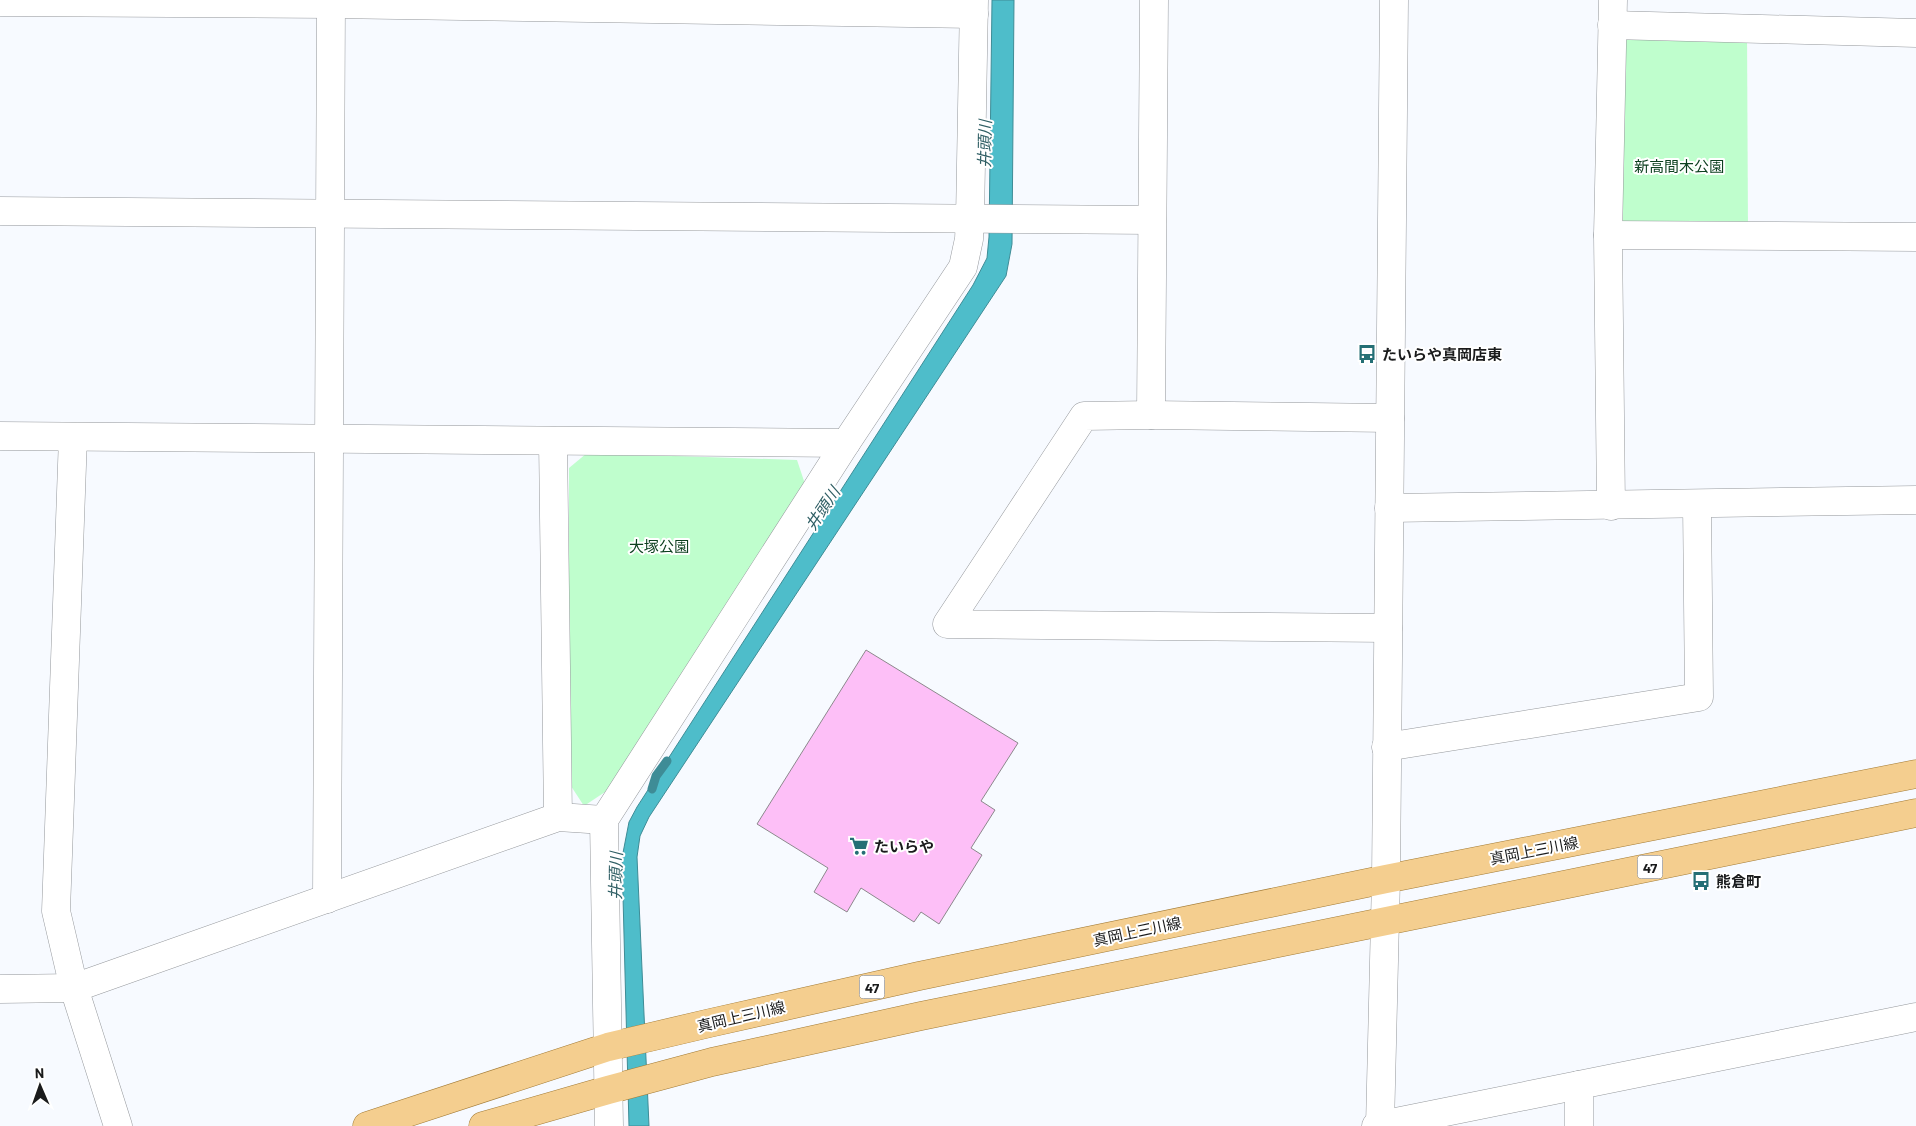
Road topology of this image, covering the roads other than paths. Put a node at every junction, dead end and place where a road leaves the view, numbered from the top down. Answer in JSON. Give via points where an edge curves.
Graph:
{"nodes":[{"id":1,"x":1154,"y":0,"type":"edge"},
{"id":2,"x":1394,"y":0,"type":"edge"},
{"id":3,"x":0,"y":2,"type":"edge"},
{"id":4,"x":331,"y":2,"type":"edge"},
{"id":5,"x":974,"y":7,"type":"edge"},
{"id":6,"x":1612,"y":12,"type":"edge"},
{"id":7,"x":1916,"y":33,"type":"edge"},
{"id":8,"x":0,"y":211,"type":"edge"},
{"id":9,"x":330,"y":214,"type":"junction"},
{"id":10,"x":970,"y":218,"type":"junction"},
{"id":11,"x":1152,"y":220,"type":"junction"},
{"id":12,"x":1608,"y":235,"type":"junction"},
{"id":13,"x":1916,"y":237,"type":"edge"},
{"id":14,"x":1151,"y":414,"type":"junction"},
{"id":15,"x":1390,"y":418,"type":"junction"},
{"id":16,"x":0,"y":436,"type":"edge"},
{"id":17,"x":73,"y":437,"type":"junction"},
{"id":18,"x":329,"y":439,"type":"junction"},
{"id":19,"x":553,"y":441,"type":"junction"},
{"id":20,"x":846,"y":443,"type":"junction"},
{"id":21,"x":1916,"y":500,"type":"edge"},
{"id":22,"x":1697,"y":504,"type":"junction"},
{"id":23,"x":1611,"y":506,"type":"junction"},
{"id":24,"x":1389,"y":508,"type":"junction"},
{"id":25,"x":1388,"y":628,"type":"junction"},
{"id":26,"x":1386,"y":747,"type":"junction"},
{"id":27,"x":1916,"y":774,"type":"edge"},
{"id":28,"x":1916,"y":813,"type":"edge"},
{"id":29,"x":558,"y":818,"type":"junction"},
{"id":30,"x":604,"y":820,"type":"junction"},
{"id":31,"x":1386,"y":879,"type":"junction"},
{"id":32,"x":327,"y":899,"type":"junction"},
{"id":33,"x":1385,"y":922,"type":"junction"},
{"id":34,"x":74,"y":988,"type":"junction"},
{"id":35,"x":0,"y":989,"type":"edge"},
{"id":36,"x":1916,"y":1017,"type":"edge"},
{"id":37,"x":608,"y":1047,"type":"junction"},
{"id":38,"x":1579,"y":1085,"type":"junction"},
{"id":39,"x":608,"y":1090,"type":"junction"},
{"id":40,"x":118,"y":1126,"type":"edge"},
{"id":41,"x":367,"y":1126,"type":"edge"},
{"id":42,"x":483,"y":1126,"type":"edge"},
{"id":43,"x":609,"y":1126,"type":"edge"},
{"id":44,"x":1379,"y":1126,"type":"edge"},
{"id":45,"x":1579,"y":1126,"type":"edge"}],
"edges":[{"from":1,"to":11,"type":"street"},
{"from":2,"to":15,"type":"street"},
{"from":3,"to":4,"type":"street"},
{"from":4,"to":5,"type":"street"},
{"from":4,"to":9,"type":"street"},
{"from":5,"to":10,"type":"street"},
{"from":6,"to":7,"type":"street"},
{"from":6,"to":12,"type":"street"},
{"from":8,"to":9,"type":"street"},
{"from":9,"to":10,"type":"street"},
{"from":9,"to":18,"type":"street"},
{"from":10,"to":11,"type":"street"},
{"from":10,"to":20,"type":"street","via":[[963,266]]},
{"from":11,"to":14,"type":"street"},
{"from":12,"to":13,"type":"street"},
{"from":12,"to":23,"type":"street"},
{"from":14,"to":15,"type":"street"},
{"from":14,"to":25,"type":"street","via":[[1084,416],[947,624]]},
{"from":15,"to":24,"type":"street"},
{"from":16,"to":17,"type":"street"},
{"from":17,"to":18,"type":"street"},
{"from":17,"to":34,"type":"street","via":[[56,910]]},
{"from":18,"to":19,"type":"street"},
{"from":18,"to":32,"type":"street"},
{"from":19,"to":20,"type":"street"},
{"from":19,"to":29,"type":"street"},
{"from":20,"to":30,"type":"street"},
{"from":21,"to":22,"type":"street"},
{"from":22,"to":23,"type":"street"},
{"from":22,"to":26,"type":"street","via":[[1699,696]]},
{"from":23,"to":24,"type":"street"},
{"from":24,"to":25,"type":"street"},
{"from":25,"to":26,"type":"street"},
{"from":26,"to":31,"type":"street"},
{"from":27,"to":31,"type":"main road","name":"真岡上三川線","number":"47"},
{"from":28,"to":33,"type":"main road","number":"47"},
{"from":29,"to":30,"type":"street"},
{"from":29,"to":32,"type":"street"},
{"from":30,"to":37,"type":"street"},
{"from":31,"to":33,"type":"street"},
{"from":31,"to":37,"type":"main road","name":"真岡上三川線","number":"47","via":[[919,976]]},
{"from":32,"to":34,"type":"street"},
{"from":33,"to":39,"type":"main road","number":"47","via":[[921,1016],[712,1062]]},
{"from":33,"to":44,"type":"street"},
{"from":34,"to":35,"type":"street"},
{"from":34,"to":40,"type":"street"},
{"from":36,"to":38,"type":"street"},
{"from":37,"to":39,"type":"street"},
{"from":37,"to":41,"type":"main road","name":"真岡上三川線","number":"47"},
{"from":38,"to":44,"type":"street"},
{"from":38,"to":45,"type":"street"},
{"from":39,"to":42,"type":"main road","number":"47"},
{"from":39,"to":43,"type":"street"}]}
